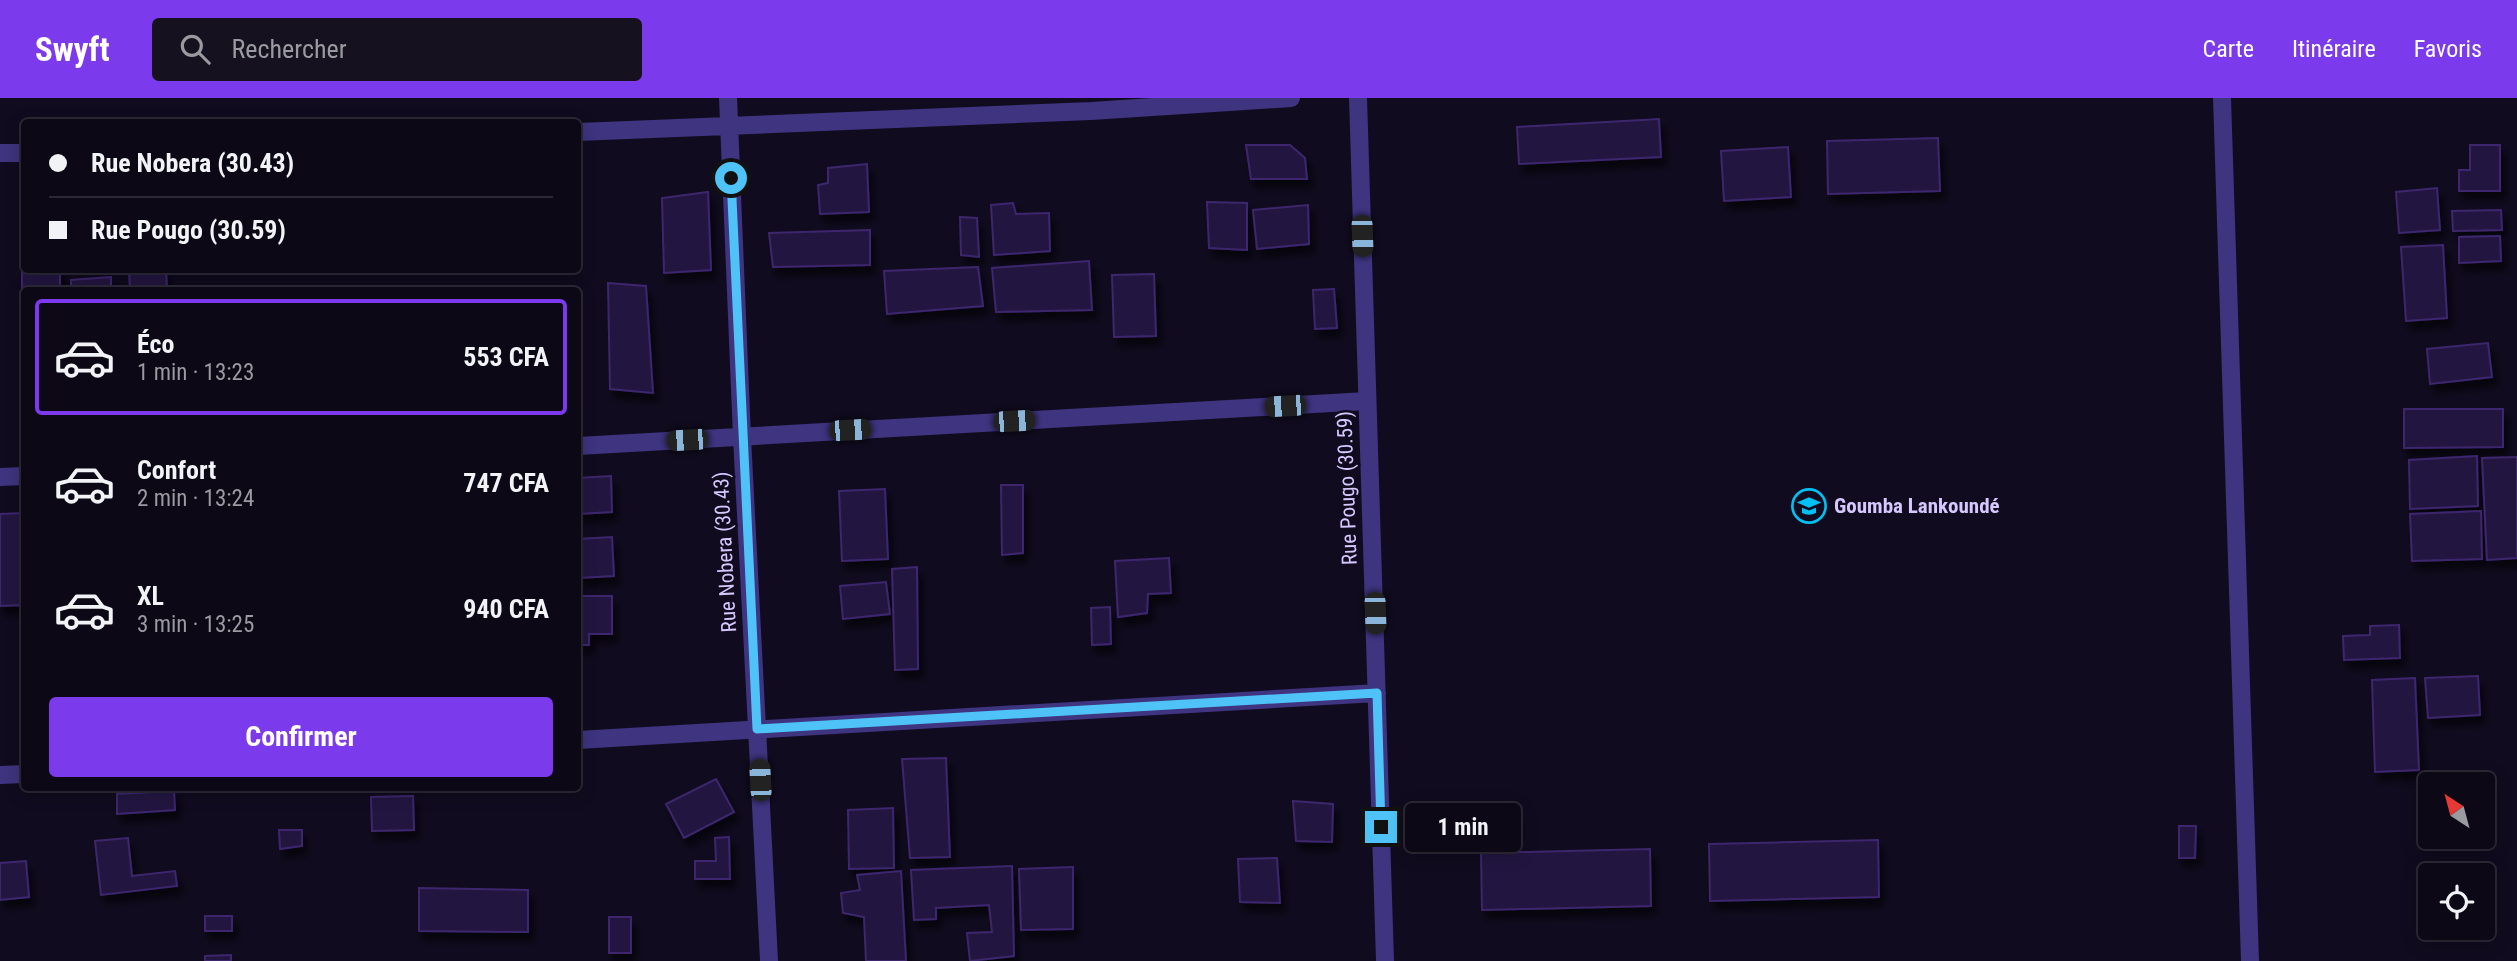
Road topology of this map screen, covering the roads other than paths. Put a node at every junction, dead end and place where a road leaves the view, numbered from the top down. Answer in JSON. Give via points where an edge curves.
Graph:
{"nodes":[{"id":1,"x":728,"y":98,"type":"edge"},
{"id":2,"x":1291,"y":98,"type":"edge"},
{"id":3,"x":1358,"y":98,"type":"edge"},
{"id":4,"x":2222,"y":98,"type":"edge"},
{"id":5,"x":729,"y":127,"type":"junction"},
{"id":6,"x":581,"y":132,"type":"edge"},
{"id":7,"x":0,"y":153,"type":"edge"},
{"id":8,"x":21,"y":153,"type":"edge"},
{"id":9,"x":1367,"y":401,"type":"junction"},
{"id":10,"x":742,"y":437,"type":"junction"},
{"id":11,"x":581,"y":446,"type":"edge"},
{"id":12,"x":21,"y":476,"type":"edge"},
{"id":13,"x":0,"y":477,"type":"edge"},
{"id":14,"x":1377,"y":693,"type":"junction"},
{"id":15,"x":757,"y":729,"type":"junction"},
{"id":16,"x":581,"y":740,"type":"edge"},
{"id":17,"x":21,"y":774,"type":"edge"},
{"id":18,"x":0,"y":775,"type":"edge"},
{"id":19,"x":769,"y":961,"type":"edge"},
{"id":20,"x":1385,"y":961,"type":"edge"},
{"id":21,"x":2249,"y":961,"type":"edge"}],
"edges":[{"from":1,"to":5,"type":"street","name":"Rue Nobera (30.43)"},
{"from":2,"to":5,"type":"street"},
{"from":3,"to":9,"type":"street","name":"Rue Pougo (30.59)"},
{"from":4,"to":21,"type":"street"},
{"from":5,"to":6,"type":"street"},
{"from":5,"to":10,"type":"street","name":"Rue Nobera (30.43)"},
{"from":7,"to":8,"type":"street"},
{"from":9,"to":10,"type":"street"},
{"from":9,"to":14,"type":"street","name":"Rue Pougo (30.59)"},
{"from":10,"to":11,"type":"street"},
{"from":10,"to":15,"type":"street","name":"Rue Nobera (30.43)"},
{"from":12,"to":13,"type":"street"},
{"from":14,"to":15,"type":"street"},
{"from":14,"to":20,"type":"street","name":"Rue Pougo (30.59)"},
{"from":15,"to":16,"type":"street"},
{"from":15,"to":19,"type":"street","name":"Rue Nobera (30.43)"},
{"from":17,"to":18,"type":"street"}]}
